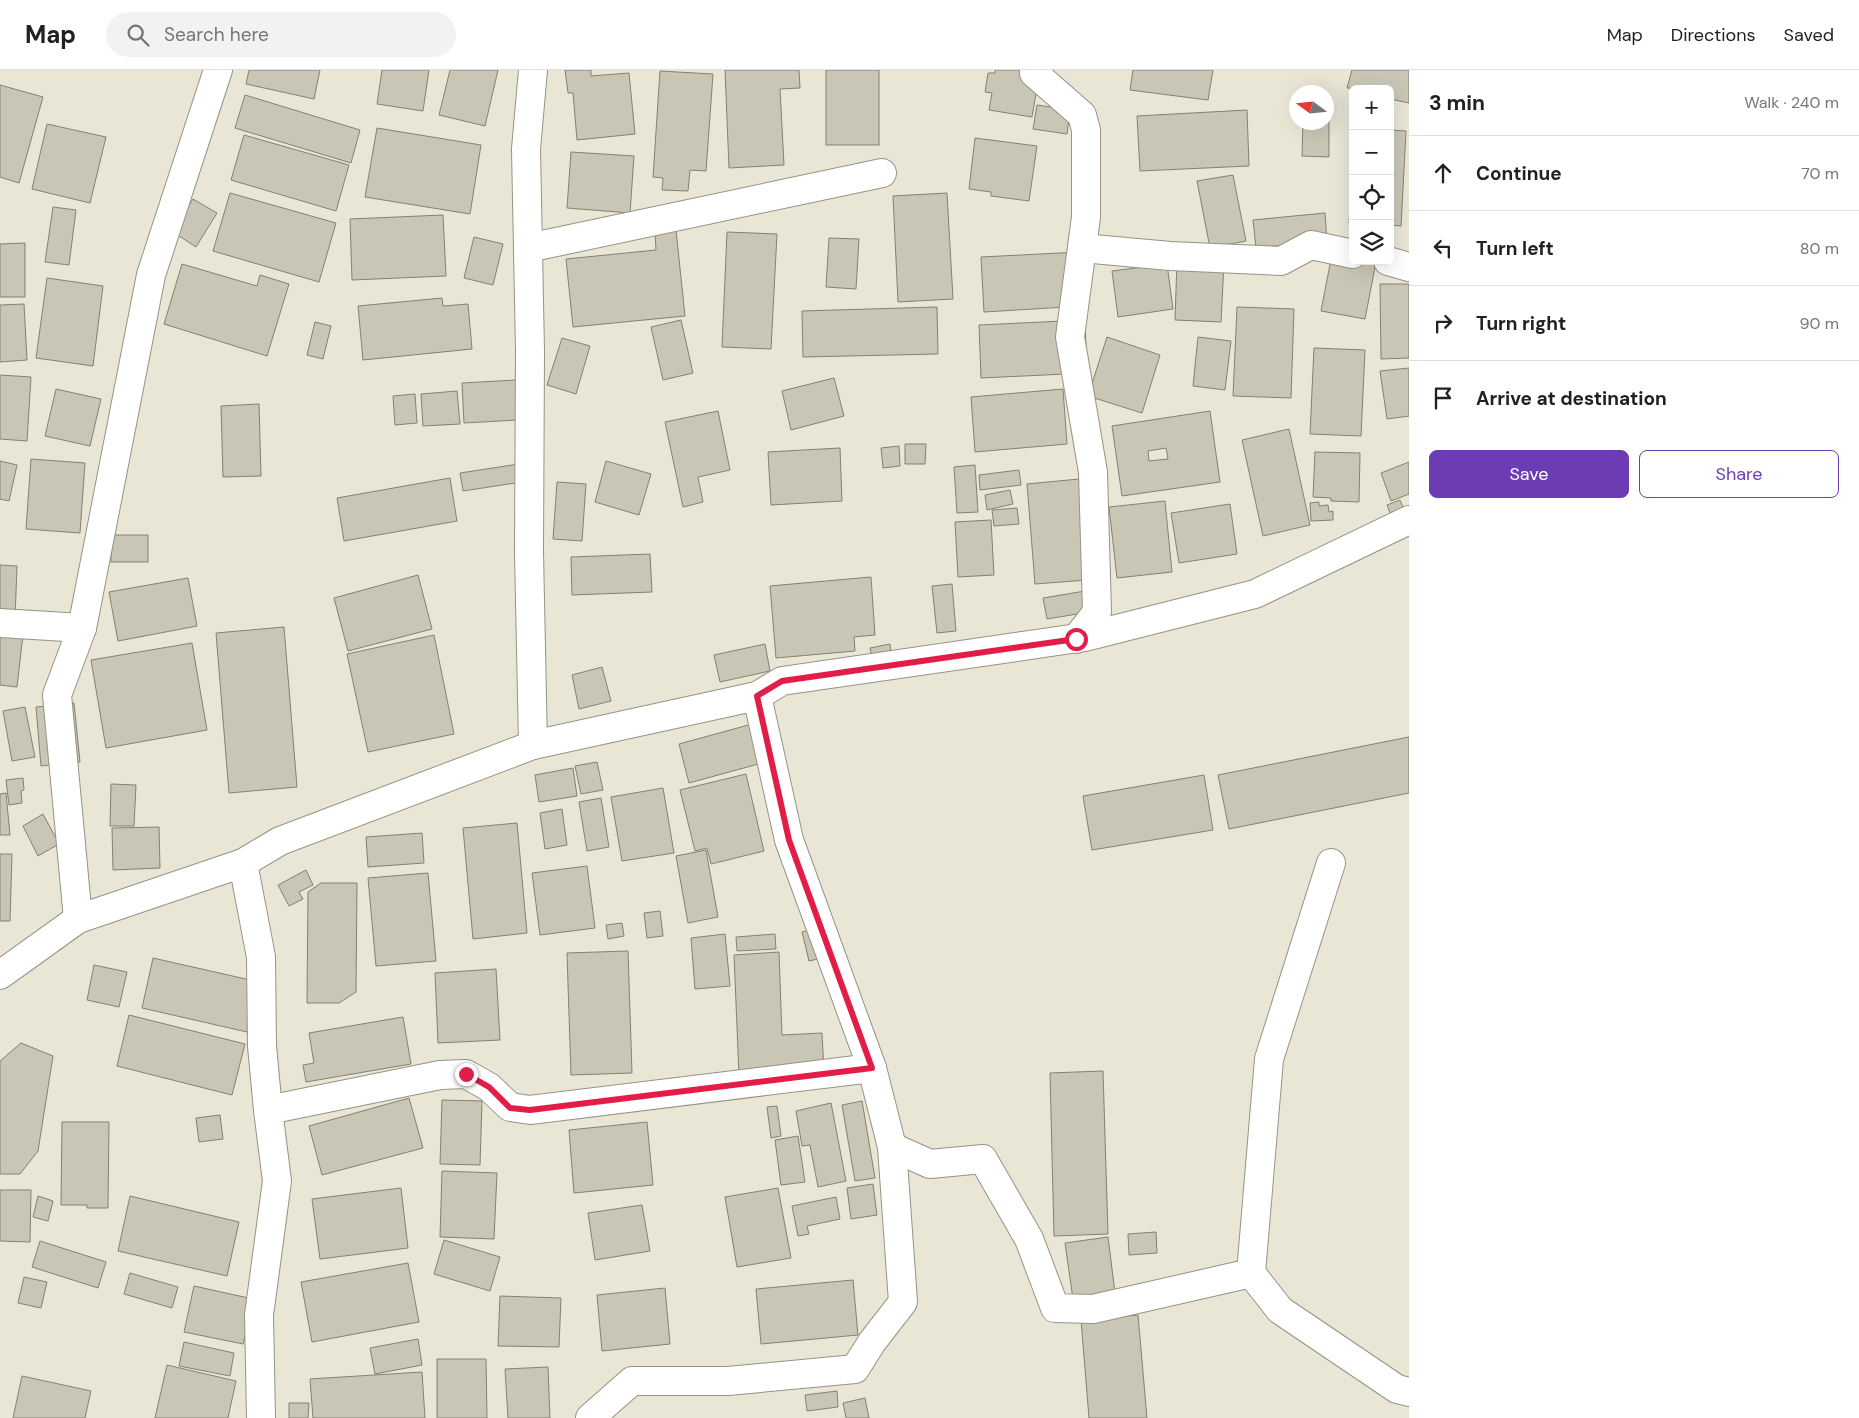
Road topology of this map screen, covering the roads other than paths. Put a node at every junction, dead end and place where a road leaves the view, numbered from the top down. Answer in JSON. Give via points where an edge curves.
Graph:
{"nodes":[{"id":1,"x":218,"y":70,"type":"edge"},
{"id":2,"x":533,"y":70,"type":"edge"},
{"id":3,"x":1034,"y":73,"type":"dead end"},
{"id":4,"x":882,"y":173,"type":"dead end"},
{"id":5,"x":528,"y":248,"type":"junction"},
{"id":6,"x":1082,"y":248,"type":"junction"},
{"id":7,"x":1349,"y":253,"type":"edge"},
{"id":8,"x":1394,"y":263,"type":"edge"},
{"id":9,"x":1409,"y":267,"type":"edge"},
{"id":10,"x":1409,"y":520,"type":"edge"},
{"id":11,"x":0,"y":623,"type":"edge"},
{"id":12,"x":82,"y":628,"type":"junction"},
{"id":13,"x":1076,"y":639,"type":"junction"},
{"id":14,"x":757,"y":696,"type":"junction"},
{"id":15,"x":533,"y":746,"type":"junction"},
{"id":16,"x":243,"y":862,"type":"junction"},
{"id":17,"x":1330,"y":864,"type":"dead end"},
{"id":18,"x":78,"y":919,"type":"junction"},
{"id":19,"x":0,"y":975,"type":"edge"},
{"id":20,"x":872,"y":1068,"type":"junction"},
{"id":21,"x":268,"y":1110,"type":"junction"},
{"id":22,"x":892,"y":1147,"type":"junction"},
{"id":23,"x":1251,"y":1273,"type":"junction"},
{"id":24,"x":1409,"y":1392,"type":"edge"},
{"id":25,"x":260,"y":1418,"type":"edge"},
{"id":26,"x":590,"y":1418,"type":"edge"}],
"edges":[{"from":1,"to":12,"type":"street","via":[[151,275]]},
{"from":2,"to":5,"type":"street","via":[[526,149]]},
{"from":3,"to":6,"type":"street","via":[[1082,115],[1086,130],[1086,217]]},
{"from":4,"to":5,"type":"street"},
{"from":5,"to":15,"type":"street"},
{"from":6,"to":7,"type":"street","via":[[1281,261],[1311,245]]},
{"from":6,"to":13,"type":"street","via":[[1070,337],[1093,472],[1098,612]]},
{"from":8,"to":9,"type":"street"},
{"from":10,"to":13,"type":"street","via":[[1255,594]]},
{"from":11,"to":12,"type":"street"},
{"from":12,"to":18,"type":"street","via":[[57,695]]},
{"from":13,"to":14,"type":"street","via":[[782,681]]},
{"from":14,"to":15,"type":"street"},
{"from":14,"to":20,"type":"street","via":[[789,840]]},
{"from":15,"to":16,"type":"street","via":[[280,842]]},
{"from":16,"to":18,"type":"street"},
{"from":16,"to":21,"type":"street","via":[[261,957],[262,1046]]},
{"from":17,"to":23,"type":"street","via":[[1269,1059]]},
{"from":18,"to":19,"type":"street"},
{"from":20,"to":21,"type":"street","via":[[530,1110],[510,1108],[489,1087],[466,1074],[440,1075]]},
{"from":20,"to":22,"type":"street"},
{"from":21,"to":25,"type":"street","via":[[277,1181],[259,1315]]},
{"from":22,"to":23,"type":"street","via":[[930,1164],[983,1159],[1030,1239],[1055,1308],[1093,1310]]},
{"from":22,"to":26,"type":"street","via":[[903,1302],[855,1369],[728,1381],[632,1380]]},
{"from":23,"to":24,"type":"street","via":[[1280,1310],[1397,1389]]}]}
